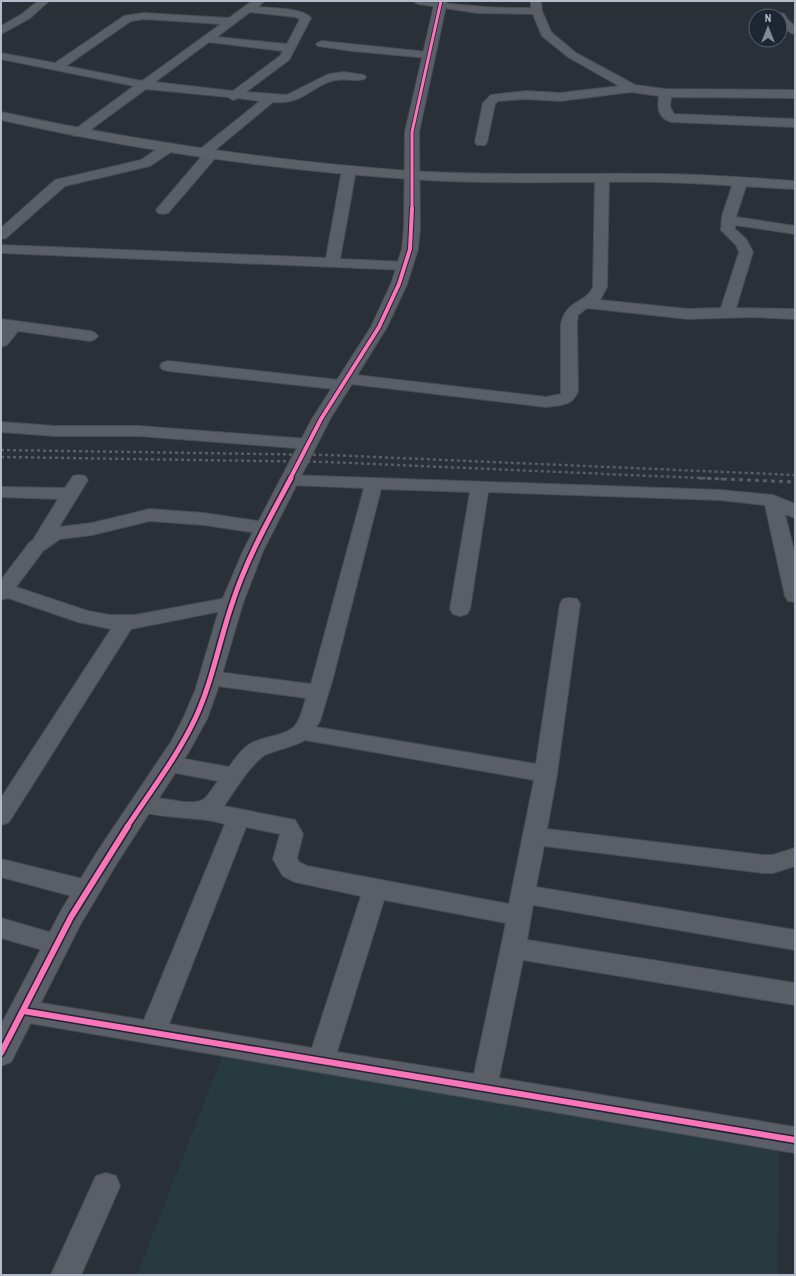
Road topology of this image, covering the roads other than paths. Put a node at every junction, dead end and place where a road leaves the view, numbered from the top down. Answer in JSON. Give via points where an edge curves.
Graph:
{"nodes":[{"id":1,"x":44,"y":1,"type":"edge"},
{"id":2,"x":259,"y":1,"type":"edge"},
{"id":3,"x":418,"y":1,"type":"edge"},
{"id":4,"x":441,"y":4,"type":"edge"},
{"id":5,"x":536,"y":6,"type":"edge"},
{"id":6,"x":248,"y":9,"type":"junction"},
{"id":7,"x":233,"y":20,"type":"junction"},
{"id":8,"x":1,"y":31,"type":"edge"},
{"id":9,"x":209,"y":39,"type":"junction"},
{"id":10,"x":322,"y":44,"type":"dead end"},
{"id":11,"x":290,"y":48,"type":"junction"},
{"id":12,"x":428,"y":55,"type":"junction"},
{"id":13,"x":1,"y":56,"type":"edge"},
{"id":14,"x":57,"y":67,"type":"junction"},
{"id":15,"x":360,"y":77,"type":"dead end"},
{"id":16,"x":145,"y":86,"type":"junction"},
{"id":17,"x":632,"y":88,"type":"junction"},
{"id":18,"x":664,"y":93,"type":"junction"},
{"id":19,"x":795,"y":94,"type":"edge"},
{"id":20,"x":233,"y":96,"type":"junction"},
{"id":21,"x":269,"y":99,"type":"junction"},
{"id":22,"x":1,"y":116,"type":"edge"},
{"id":23,"x":795,"y":123,"type":"edge"},
{"id":24,"x":78,"y":133,"type":"junction"},
{"id":25,"x":480,"y":142,"type":"dead end"},
{"id":26,"x":169,"y":147,"type":"junction"},
{"id":27,"x":207,"y":153,"type":"junction"},
{"id":28,"x":349,"y":170,"type":"junction"},
{"id":29,"x":410,"y":175,"type":"junction"},
{"id":30,"x":602,"y":178,"type":"junction"},
{"id":31,"x":740,"y":183,"type":"junction"},
{"id":32,"x":795,"y":185,"type":"edge"},
{"id":33,"x":163,"y":210,"type":"dead end"},
{"id":34,"x":728,"y":220,"type":"junction"},
{"id":35,"x":795,"y":230,"type":"edge"},
{"id":36,"x":1,"y":235,"type":"edge"},
{"id":37,"x":1,"y":250,"type":"edge"},
{"id":38,"x":332,"y":263,"type":"junction"},
{"id":39,"x":406,"y":266,"type":"junction"},
{"id":40,"x":586,"y":303,"type":"junction"},
{"id":41,"x":727,"y":312,"type":"junction"},
{"id":42,"x":795,"y":314,"type":"edge"},
{"id":43,"x":8,"y":325,"type":"edge"},
{"id":44,"x":90,"y":336,"type":"dead end"},
{"id":45,"x":1,"y":342,"type":"edge"},
{"id":46,"x":168,"y":366,"type":"dead end"},
{"id":47,"x":345,"y":382,"type":"junction"},
{"id":48,"x":1,"y":427,"type":"edge"},
{"id":49,"x":308,"y":444,"type":"junction"},
{"id":50,"x":289,"y":480,"type":"junction"},
{"id":51,"x":374,"y":483,"type":"junction"},
{"id":52,"x":480,"y":486,"type":"junction"},
{"id":53,"x":1,"y":492,"type":"edge"},
{"id":54,"x":773,"y":501,"type":"junction"},
{"id":55,"x":795,"y":512,"type":"edge"},
{"id":56,"x":264,"y":528,"type":"junction"},
{"id":57,"x":42,"y":541,"type":"junction"},
{"id":58,"x":3,"y":592,"type":"edge"},
{"id":59,"x":795,"y":596,"type":"edge"},
{"id":60,"x":232,"y":603,"type":"junction"},
{"id":61,"x":570,"y":604,"type":"dead end"},
{"id":62,"x":460,"y":609,"type":"dead end"},
{"id":63,"x":125,"y":622,"type":"junction"},
{"id":64,"x":210,"y":678,"type":"junction"},
{"id":65,"x":318,"y":692,"type":"junction"},
{"id":66,"x":302,"y":732,"type":"junction"},
{"id":67,"x":168,"y":764,"type":"junction"},
{"id":68,"x":546,"y":774,"type":"junction"},
{"id":69,"x":234,"y":776,"type":"junction"},
{"id":70,"x":142,"y":804,"type":"junction"},
{"id":71,"x":198,"y":810,"type":"junction"},
{"id":72,"x":1,"y":816,"type":"edge"},
{"id":73,"x":239,"y":817,"type":"junction"},
{"id":74,"x":534,"y":836,"type":"junction"},
{"id":75,"x":795,"y":857,"type":"edge"},
{"id":76,"x":1,"y":868,"type":"edge"},
{"id":77,"x":375,"y":889,"type":"junction"},
{"id":78,"x":87,"y":890,"type":"junction"},
{"id":79,"x":521,"y":905,"type":"junction"},
{"id":80,"x":1,"y":928,"type":"edge"},
{"id":81,"x":795,"y":940,"type":"edge"},
{"id":82,"x":57,"y":944,"type":"junction"},
{"id":83,"x":513,"y":948,"type":"junction"},
{"id":84,"x":795,"y":994,"type":"edge"},
{"id":85,"x":23,"y":1011,"type":"junction"},
{"id":86,"x":152,"y":1033,"type":"junction"},
{"id":87,"x":1,"y":1053,"type":"edge"},
{"id":88,"x":321,"y":1061,"type":"junction"},
{"id":89,"x":484,"y":1088,"type":"junction"},
{"id":90,"x":795,"y":1140,"type":"edge"},
{"id":91,"x":106,"y":1186,"type":"dead end"},
{"id":92,"x":66,"y":1275,"type":"edge"}],
"edges":[{"from":1,"to":8,"type":"street","via":[[26,16]]},
{"from":2,"to":6,"type":"street"},
{"from":3,"to":4,"type":"street"},
{"from":4,"to":5,"type":"street","via":[[502,11]]},
{"from":4,"to":12,"type":"street"},
{"from":5,"to":17,"type":"street","via":[[543,30],[549,38],[587,64]]},
{"from":6,"to":7,"type":"street"},
{"from":6,"to":11,"type":"street","via":[[306,18]]},
{"from":7,"to":9,"type":"street"},
{"from":7,"to":14,"type":"street","via":[[144,16],[128,18]]},
{"from":9,"to":11,"type":"street"},
{"from":9,"to":16,"type":"street"},
{"from":10,"to":12,"type":"street"},
{"from":11,"to":20,"type":"street","via":[[285,58]]},
{"from":12,"to":29,"type":"street","via":[[412,132]]},
{"from":13,"to":14,"type":"street"},
{"from":14,"to":16,"type":"street"},
{"from":15,"to":21,"type":"street","via":[[336,76],[322,81],[295,98]]},
{"from":16,"to":20,"type":"street"},
{"from":16,"to":24,"type":"street"},
{"from":17,"to":18,"type":"street"},
{"from":17,"to":25,"type":"street","via":[[560,96],[526,95],[495,98],[489,103]]},
{"from":18,"to":19,"type":"street"},
{"from":18,"to":23,"type":"street","via":[[664,112],[670,118]]},
{"from":20,"to":21,"type":"street"},
{"from":21,"to":27,"type":"street"},
{"from":22,"to":24,"type":"main road"},
{"from":24,"to":26,"type":"main road"},
{"from":26,"to":27,"type":"main road"},
{"from":26,"to":36,"type":"street","via":[[145,163],[60,182]]},
{"from":27,"to":28,"type":"main road"},
{"from":27,"to":33,"type":"street"},
{"from":28,"to":29,"type":"main road"},
{"from":28,"to":38,"type":"street"},
{"from":29,"to":30,"type":"main road"},
{"from":29,"to":39,"type":"street","via":[[412,228]]},
{"from":30,"to":31,"type":"main road","via":[[661,178]]},
{"from":30,"to":40,"type":"street","via":[[600,287],[596,296]]},
{"from":31,"to":32,"type":"main road"},
{"from":31,"to":34,"type":"street"},
{"from":34,"to":35,"type":"street"},
{"from":34,"to":41,"type":"street","via":[[728,230],[741,240],[746,252]]},
{"from":37,"to":38,"type":"street"},
{"from":38,"to":39,"type":"street"},
{"from":39,"to":47,"type":"street","via":[[379,327]]},
{"from":40,"to":41,"type":"street","via":[[688,314]]},
{"from":40,"to":47,"type":"street","via":[[571,314],[570,390],[568,397],[559,400],[546,402]]},
{"from":41,"to":42,"type":"street"},
{"from":43,"to":44,"type":"street"},
{"from":43,"to":45,"type":"street"},
{"from":46,"to":47,"type":"street"},
{"from":47,"to":49,"type":"street"},
{"from":48,"to":49,"type":"street","via":[[55,431],[139,431]]},
{"from":49,"to":50,"type":"street"},
{"from":50,"to":51,"type":"street"},
{"from":50,"to":56,"type":"street"},
{"from":51,"to":52,"type":"street"},
{"from":51,"to":65,"type":"street"},
{"from":52,"to":54,"type":"street","via":[[720,494]]},
{"from":52,"to":62,"type":"street"},
{"from":53,"to":57,"type":"street","via":[[75,487]]},
{"from":54,"to":55,"type":"street"},
{"from":54,"to":59,"type":"street"},
{"from":56,"to":57,"type":"street","via":[[204,519],[150,516],[92,529],[60,533]]},
{"from":56,"to":60,"type":"street"},
{"from":57,"to":58,"type":"street"},
{"from":58,"to":63,"type":"street","via":[[85,617]]},
{"from":60,"to":63,"type":"street"},
{"from":60,"to":64,"type":"street"},
{"from":61,"to":68,"type":"street"},
{"from":63,"to":72,"type":"street"},
{"from":64,"to":65,"type":"street"},
{"from":64,"to":67,"type":"street","via":[[195,719],[180,748]]},
{"from":65,"to":66,"type":"street","via":[[309,721]]},
{"from":66,"to":68,"type":"street"},
{"from":66,"to":69,"type":"street","via":[[258,749],[248,756]]},
{"from":67,"to":69,"type":"street"},
{"from":67,"to":70,"type":"street"},
{"from":68,"to":74,"type":"street"},
{"from":69,"to":71,"type":"street","via":[[212,805]]},
{"from":70,"to":71,"type":"street"},
{"from":70,"to":78,"type":"street"},
{"from":71,"to":73,"type":"street"},
{"from":73,"to":77,"type":"street","via":[[287,826],[292,834],[285,859],[291,869],[303,875]]},
{"from":73,"to":86,"type":"street"},
{"from":74,"to":75,"type":"street","via":[[763,864],[773,864]]},
{"from":74,"to":79,"type":"street"},
{"from":76,"to":78,"type":"street"},
{"from":77,"to":79,"type":"street"},
{"from":77,"to":88,"type":"street"},
{"from":78,"to":82,"type":"street"},
{"from":79,"to":81,"type":"street"},
{"from":79,"to":83,"type":"street"},
{"from":80,"to":82,"type":"street"},
{"from":82,"to":85,"type":"street"},
{"from":83,"to":84,"type":"street"},
{"from":83,"to":89,"type":"street"},
{"from":85,"to":86,"type":"street"},
{"from":85,"to":87,"type":"street"},
{"from":86,"to":88,"type":"street"},
{"from":88,"to":89,"type":"street"},
{"from":89,"to":90,"type":"street"},
{"from":91,"to":92,"type":"street"}]}
